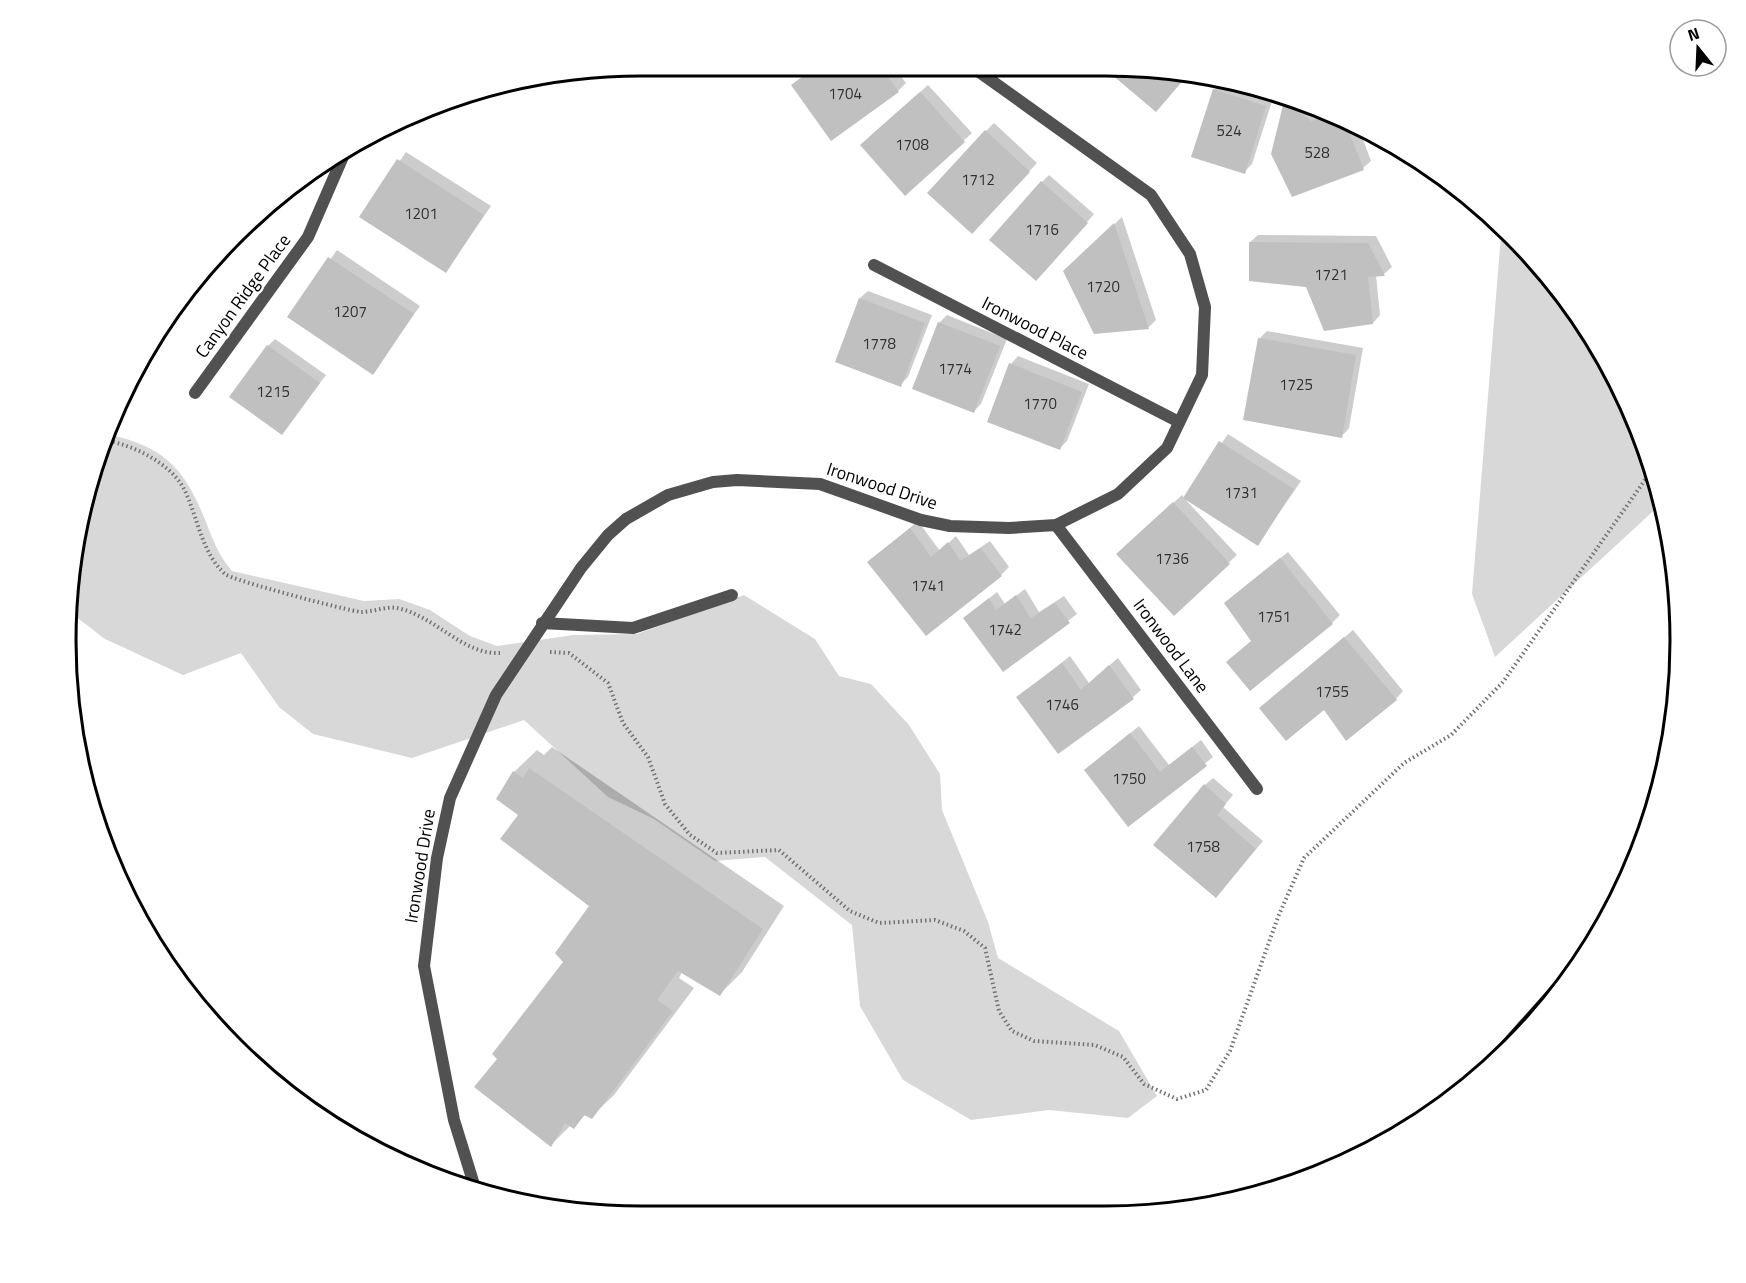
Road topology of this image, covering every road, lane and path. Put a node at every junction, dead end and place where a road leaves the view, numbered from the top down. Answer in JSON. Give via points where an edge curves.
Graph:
{"nodes":[{"id":1,"x":985,"y":76,"type":"edge"},
{"id":2,"x":340,"y":165,"type":"edge"},
{"id":3,"x":874,"y":265,"type":"dead end"},
{"id":4,"x":195,"y":393,"type":"dead end"},
{"id":5,"x":1179,"y":422,"type":"junction"},
{"id":6,"x":113,"y":442,"type":"edge"},
{"id":7,"x":1645,"y":479,"type":"edge"},
{"id":8,"x":1056,"y":525,"type":"junction"},
{"id":9,"x":732,"y":595,"type":"dead end"},
{"id":10,"x":542,"y":623,"type":"junction"},
{"id":11,"x":523,"y":652,"type":"junction"},
{"id":12,"x":1257,"y":789,"type":"dead end"},
{"id":13,"x":473,"y":1181,"type":"edge"}],
"edges":[{"from":1,"to":5,"type":"street","name":"Ironwood Drive","via":[[1151,195],[1190,254],[1205,307],[1202,375]]},
{"from":2,"to":4,"type":"street","name":"Canyon Ridge Place","via":[[308,237]]},
{"from":3,"to":5,"type":"street","name":"Ironwood Place"},
{"from":5,"to":8,"type":"street","name":"Ironwood Drive","via":[[1167,448],[1119,494]]},
{"from":6,"to":11,"type":"path","via":[[159,463],[183,487],[209,555],[227,576],[360,612],[397,608],[485,654]]},
{"from":7,"to":11,"type":"path","via":[[1503,682],[1451,735],[1404,763],[1304,858],[1278,917],[1230,1051],[1206,1090],[1177,1099],[1144,1084],[1123,1057],[1095,1045],[1034,1041],[1012,1031],[999,1011],[985,948],[964,931],[935,920],[879,922],[850,911],[779,850],[717,853],[690,835],[665,804],[648,757],[623,723],[609,683],[569,653]]},
{"from":8,"to":10,"type":"street","name":"Ironwood Drive","via":[[950,526],[921,520],[820,484],[737,480],[713,483],[668,495],[626,519],[586,561]]},
{"from":8,"to":12,"type":"street","name":"Ironwood Lane"},
{"from":9,"to":10,"type":"street","via":[[633,628]]},
{"from":10,"to":11,"type":"street","name":"Ironwood Drive"},
{"from":11,"to":13,"type":"street","name":"Ironwood Drive","via":[[496,695],[450,798],[437,858],[424,966],[454,1120]]}]}
